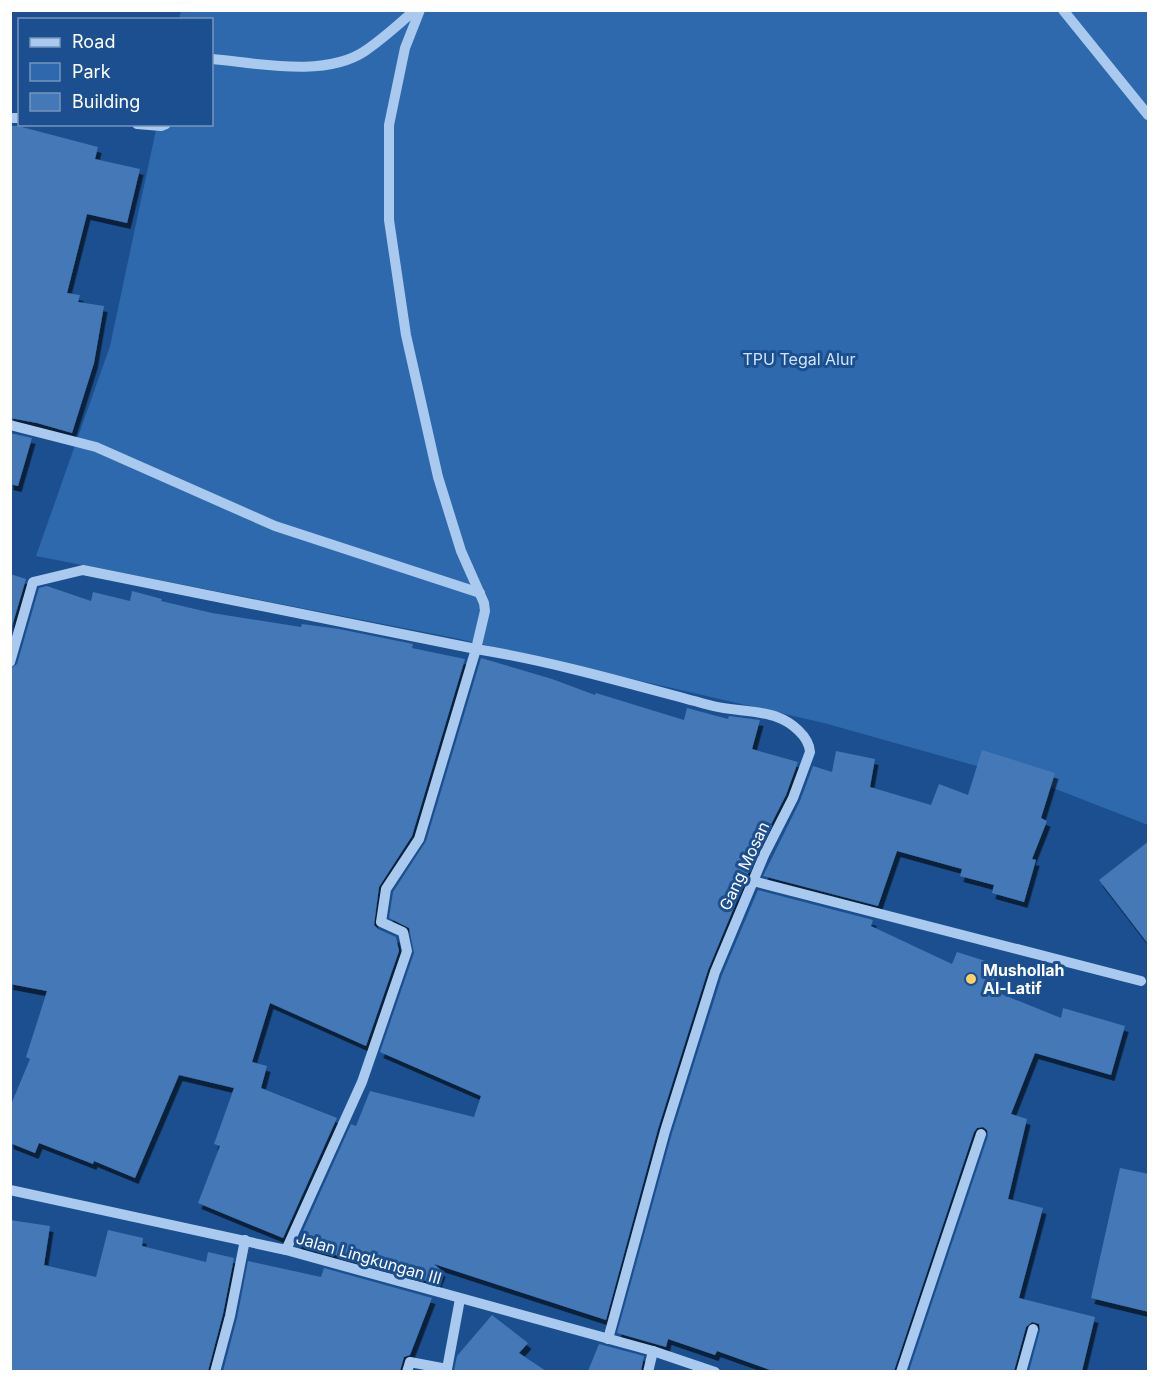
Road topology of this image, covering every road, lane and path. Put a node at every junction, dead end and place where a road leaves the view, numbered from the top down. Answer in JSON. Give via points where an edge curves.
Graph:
{"nodes":[{"id":1,"x":415,"y":10,"type":"edge"},
{"id":2,"x":420,"y":10,"type":"edge"},
{"id":3,"x":1063,"y":10,"type":"edge"},
{"id":4,"x":213,"y":59,"type":"edge"},
{"id":5,"x":1149,"y":115,"type":"edge"},
{"id":6,"x":10,"y":425,"type":"edge"},
{"id":7,"x":480,"y":593,"type":"junction"},
{"id":8,"x":476,"y":649,"type":"junction"},
{"id":9,"x":10,"y":662,"type":"edge"},
{"id":10,"x":753,"y":881,"type":"junction"},
{"id":11,"x":1141,"y":981,"type":"dead end"},
{"id":12,"x":981,"y":1134,"type":"dead end"},
{"id":13,"x":10,"y":1190,"type":"edge"},
{"id":14,"x":245,"y":1240,"type":"junction"},
{"id":15,"x":286,"y":1250,"type":"junction"},
{"id":16,"x":460,"y":1299,"type":"junction"},
{"id":17,"x":1033,"y":1329,"type":"dead end"},
{"id":18,"x":608,"y":1339,"type":"junction"},
{"id":19,"x":653,"y":1351,"type":"junction"},
{"id":20,"x":216,"y":1371,"type":"edge"},
{"id":21,"x":407,"y":1371,"type":"edge"},
{"id":22,"x":648,"y":1371,"type":"edge"},
{"id":23,"x":715,"y":1371,"type":"edge"},
{"id":24,"x":902,"y":1371,"type":"edge"},
{"id":25,"x":1021,"y":1371,"type":"edge"}],
"edges":[{"from":1,"to":4,"type":"street","via":[[364,52],[340,62],[317,66]]},
{"from":2,"to":7,"type":"street","via":[[405,48],[389,125],[389,220],[406,335],[438,477],[461,551]]},
{"from":3,"to":5,"type":"street"},
{"from":6,"to":7,"type":"street","via":[[96,447],[275,526]]},
{"from":7,"to":8,"type":"street","via":[[485,611]]},
{"from":8,"to":9,"type":"street","via":[[83,570],[33,582]]},
{"from":8,"to":10,"type":"street","name":"Gang Mosan","via":[[723,709],[776,717],[797,730],[810,752],[793,798]]},
{"from":8,"to":15,"type":"street","via":[[419,839],[386,889],[381,922],[403,932],[407,951],[362,1082]]},
{"from":10,"to":11,"type":"street"},
{"from":10,"to":18,"type":"street","name":"Gang Mosan","via":[[711,983]]},
{"from":12,"to":24,"type":"street"},
{"from":13,"to":14,"type":"street","name":"Jalan Lingkungan III"},
{"from":14,"to":15,"type":"street","name":"Jalan Lingkungan III"},
{"from":14,"to":20,"type":"street"},
{"from":15,"to":16,"type":"street","name":"Jalan Lingkungan III"},
{"from":16,"to":18,"type":"street","name":"Jalan Lingkungan III"},
{"from":16,"to":21,"type":"street","via":[[447,1369],[410,1362]]},
{"from":17,"to":25,"type":"street"},
{"from":18,"to":19,"type":"street","name":"Jalan Lingkungan III"},
{"from":19,"to":22,"type":"street"},
{"from":19,"to":23,"type":"street","name":"Jalan Lingkungan III"}]}
